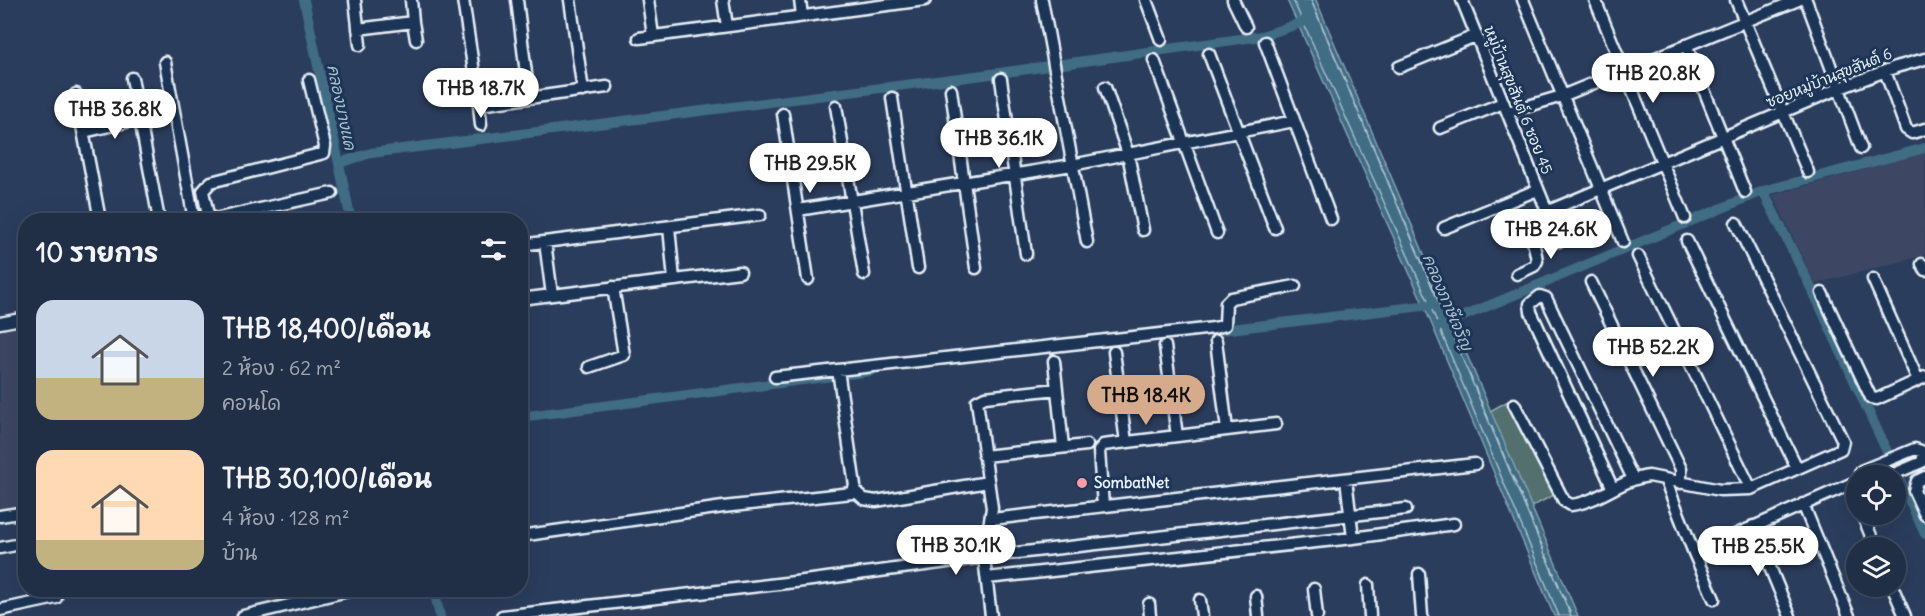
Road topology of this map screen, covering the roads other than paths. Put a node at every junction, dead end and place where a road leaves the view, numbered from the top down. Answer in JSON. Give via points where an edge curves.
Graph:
{"nodes":[{"id":1,"x":355,"y":0,"type":"edge"},
{"id":2,"x":411,"y":0,"type":"edge"},
{"id":3,"x":463,"y":0,"type":"edge"},
{"id":4,"x":517,"y":0,"type":"edge"},
{"id":5,"x":648,"y":0,"type":"edge"},
{"id":6,"x":723,"y":0,"type":"edge"},
{"id":7,"x":800,"y":0,"type":"edge"},
{"id":8,"x":925,"y":0,"type":"edge"},
{"id":9,"x":1042,"y":0,"type":"edge"},
{"id":10,"x":1146,"y":0,"type":"edge"},
{"id":11,"x":1233,"y":0,"type":"edge"},
{"id":12,"x":1462,"y":0,"type":"edge"},
{"id":13,"x":1523,"y":0,"type":"edge"},
{"id":14,"x":1595,"y":0,"type":"edge"},
{"id":15,"x":1736,"y":0,"type":"edge"},
{"id":16,"x":1798,"y":0,"type":"edge"},
{"id":17,"x":1806,"y":0,"type":"edge"},
{"id":18,"x":574,"y":1,"type":"edge"},
{"id":19,"x":878,"y":3,"type":"edge"},
{"id":20,"x":802,"y":16,"type":"junction"},
{"id":21,"x":1745,"y":21,"type":"junction"},
{"id":22,"x":413,"y":22,"type":"junction"},
{"id":23,"x":727,"y":26,"type":"junction"},
{"id":24,"x":1246,"y":27,"type":"dead end"},
{"id":25,"x":358,"y":29,"type":"junction"},
{"id":26,"x":653,"y":36,"type":"junction"},
{"id":27,"x":1475,"y":36,"type":"junction"},
{"id":28,"x":639,"y":38,"type":"dead end"},
{"id":29,"x":416,"y":40,"type":"dead end"},
{"id":30,"x":1161,"y":40,"type":"dead end"},
{"id":31,"x":1265,"y":42,"type":"dead end"},
{"id":32,"x":360,"y":45,"type":"dead end"},
{"id":33,"x":1686,"y":45,"type":"junction"},
{"id":34,"x":1209,"y":54,"type":"dead end"},
{"id":35,"x":1925,"y":59,"type":"edge"},
{"id":36,"x":1154,"y":60,"type":"dead end"},
{"id":37,"x":165,"y":62,"type":"dead end"},
{"id":38,"x":1399,"y":67,"type":"dead end"},
{"id":39,"x":1623,"y":71,"type":"junction"},
{"id":40,"x":1885,"y":71,"type":"junction"},
{"id":41,"x":132,"y":78,"type":"dead end"},
{"id":42,"x":1001,"y":79,"type":"dead end"},
{"id":43,"x":309,"y":80,"type":"dead end"},
{"id":44,"x":607,"y":87,"type":"dead end"},
{"id":45,"x":1105,"y":87,"type":"dead end"},
{"id":46,"x":1840,"y":88,"type":"junction"},
{"id":47,"x":951,"y":90,"type":"dead end"},
{"id":48,"x":583,"y":91,"type":"junction"},
{"id":49,"x":76,"y":94,"type":"dead end"},
{"id":50,"x":1562,"y":96,"type":"junction"},
{"id":51,"x":529,"y":98,"type":"junction"},
{"id":52,"x":892,"y":98,"type":"dead end"},
{"id":53,"x":478,"y":105,"type":"junction"},
{"id":54,"x":836,"y":106,"type":"dead end"},
{"id":55,"x":1505,"y":108,"type":"junction"},
{"id":56,"x":1784,"y":112,"type":"junction"},
{"id":57,"x":783,"y":114,"type":"dead end"},
{"id":58,"x":139,"y":120,"type":"junction"},
{"id":59,"x":1294,"y":121,"type":"junction"},
{"id":60,"x":481,"y":125,"type":"dead end"},
{"id":61,"x":1440,"y":128,"type":"dead end"},
{"id":62,"x":1925,"y":129,"type":"edge"},
{"id":63,"x":84,"y":132,"type":"junction"},
{"id":64,"x":1238,"y":132,"type":"junction"},
{"id":65,"x":1723,"y":137,"type":"junction"},
{"id":66,"x":1184,"y":143,"type":"junction"},
{"id":67,"x":1861,"y":148,"type":"dead end"},
{"id":68,"x":1128,"y":154,"type":"junction"},
{"id":69,"x":1662,"y":163,"type":"junction"},
{"id":70,"x":1072,"y":165,"type":"junction"},
{"id":71,"x":1808,"y":172,"type":"dead end"},
{"id":72,"x":1014,"y":176,"type":"junction"},
{"id":73,"x":964,"y":184,"type":"junction"},
{"id":74,"x":1601,"y":188,"type":"junction"},
{"id":75,"x":1537,"y":190,"type":"junction"},
{"id":76,"x":1745,"y":192,"type":"dead end"},
{"id":77,"x":332,"y":193,"type":"dead end"},
{"id":78,"x":907,"y":193,"type":"junction"},
{"id":79,"x":852,"y":201,"type":"junction"},
{"id":80,"x":798,"y":210,"type":"junction"},
{"id":81,"x":1546,"y":212,"type":"junction"},
{"id":82,"x":99,"y":213,"type":"edge"},
{"id":83,"x":158,"y":213,"type":"edge"},
{"id":84,"x":193,"y":213,"type":"edge"},
{"id":85,"x":208,"y":213,"type":"edge"},
{"id":86,"x":242,"y":213,"type":"edge"},
{"id":87,"x":759,"y":215,"type":"dead end"},
{"id":88,"x":1685,"y":218,"type":"dead end"},
{"id":89,"x":1331,"y":219,"type":"dead end"},
{"id":90,"x":1736,"y":223,"type":"dead end"},
{"id":91,"x":669,"y":227,"type":"junction"},
{"id":92,"x":1275,"y":228,"type":"dead end"},
{"id":93,"x":1444,"y":228,"type":"dead end"},
{"id":94,"x":1143,"y":230,"type":"dead end"},
{"id":95,"x":1217,"y":233,"type":"dead end"},
{"id":96,"x":546,"y":242,"type":"junction"},
{"id":97,"x":1559,"y":242,"type":"dead end"},
{"id":98,"x":1623,"y":242,"type":"dead end"},
{"id":99,"x":1687,"y":242,"type":"dead end"},
{"id":100,"x":1087,"y":243,"type":"dead end"},
{"id":101,"x":528,"y":244,"type":"edge"},
{"id":102,"x":1026,"y":254,"type":"dead end"},
{"id":103,"x":1638,"y":256,"type":"dead end"},
{"id":104,"x":976,"y":267,"type":"dead end"},
{"id":105,"x":918,"y":268,"type":"dead end"},
{"id":106,"x":740,"y":272,"type":"dead end"},
{"id":107,"x":864,"y":274,"type":"dead end"},
{"id":108,"x":1517,"y":274,"type":"dead end"},
{"id":109,"x":808,"y":279,"type":"dead end"},
{"id":110,"x":1873,"y":279,"type":"dead end"},
{"id":111,"x":674,"y":280,"type":"junction"},
{"id":112,"x":1591,"y":282,"type":"dead end"},
{"id":113,"x":1295,"y":286,"type":"dead end"},
{"id":114,"x":613,"y":287,"type":"junction"},
{"id":115,"x":1822,"y":293,"type":"dead end"},
{"id":116,"x":552,"y":295,"type":"junction"},
{"id":117,"x":528,"y":298,"type":"edge"},
{"id":118,"x":18,"y":320,"type":"edge"},
{"id":119,"x":0,"y":323,"type":"edge"},
{"id":120,"x":1216,"y":340,"type":"dead end"},
{"id":121,"x":1165,"y":346,"type":"dead end"},
{"id":122,"x":1114,"y":352,"type":"dead end"},
{"id":123,"x":1054,"y":361,"type":"dead end"},
{"id":124,"x":589,"y":367,"type":"dead end"},
{"id":125,"x":838,"y":370,"type":"junction"},
{"id":126,"x":775,"y":377,"type":"dead end"},
{"id":127,"x":1922,"y":379,"type":"edge"},
{"id":128,"x":1057,"y":389,"type":"junction"},
{"id":129,"x":1514,"y":404,"type":"dead end"},
{"id":130,"x":1276,"y":424,"type":"dead end"},
{"id":131,"x":1227,"y":430,"type":"junction"},
{"id":132,"x":1177,"y":436,"type":"junction"},
{"id":133,"x":1126,"y":442,"type":"junction"},
{"id":134,"x":1087,"y":445,"type":"dead end"},
{"id":135,"x":1063,"y":447,"type":"junction"},
{"id":136,"x":1922,"y":453,"type":"edge"},
{"id":137,"x":984,"y":456,"type":"junction"},
{"id":138,"x":1475,"y":464,"type":"dead end"},
{"id":139,"x":1890,"y":465,"type":"edge"},
{"id":140,"x":1905,"y":465,"type":"edge"},
{"id":141,"x":1797,"y":468,"type":"junction"},
{"id":142,"x":1925,"y":477,"type":"edge"},
{"id":143,"x":1633,"y":479,"type":"junction"},
{"id":144,"x":1665,"y":479,"type":"junction"},
{"id":145,"x":1346,"y":480,"type":"junction"},
{"id":146,"x":988,"y":482,"type":"junction"},
{"id":147,"x":1681,"y":483,"type":"junction"},
{"id":148,"x":1846,"y":483,"type":"edge"},
{"id":149,"x":1613,"y":489,"type":"junction"},
{"id":150,"x":1751,"y":489,"type":"junction"},
{"id":151,"x":855,"y":491,"type":"junction"},
{"id":152,"x":1803,"y":504,"type":"junction"},
{"id":153,"x":1103,"y":506,"type":"junction"},
{"id":154,"x":1406,"y":509,"type":"dead end"},
{"id":155,"x":18,"y":513,"type":"edge"},
{"id":156,"x":1925,"y":515,"type":"edge"},
{"id":157,"x":0,"y":516,"type":"edge"},
{"id":158,"x":1351,"y":516,"type":"junction"},
{"id":159,"x":992,"y":519,"type":"junction"},
{"id":160,"x":1454,"y":524,"type":"dead end"},
{"id":161,"x":1753,"y":526,"type":"junction"},
{"id":162,"x":528,"y":535,"type":"edge"},
{"id":163,"x":1353,"y":538,"type":"junction"},
{"id":164,"x":18,"y":545,"type":"edge"},
{"id":165,"x":0,"y":548,"type":"edge"},
{"id":166,"x":1694,"y":553,"type":"junction"},
{"id":167,"x":984,"y":558,"type":"junction"},
{"id":168,"x":1419,"y":574,"type":"dead end"},
{"id":169,"x":987,"y":578,"type":"junction"},
{"id":170,"x":1368,"y":585,"type":"dead end"},
{"id":171,"x":1314,"y":589,"type":"dead end"},
{"id":172,"x":1256,"y":596,"type":"dead end"},
{"id":173,"x":323,"y":597,"type":"edge"},
{"id":174,"x":1897,"y":597,"type":"edge"},
{"id":175,"x":56,"y":598,"type":"dead end"},
{"id":176,"x":1714,"y":599,"type":"dead end"},
{"id":177,"x":1200,"y":600,"type":"dead end"},
{"id":178,"x":0,"y":610,"type":"edge"},
{"id":179,"x":243,"y":616,"type":"edge"},
{"id":180,"x":502,"y":616,"type":"edge"},
{"id":181,"x":991,"y":616,"type":"edge"},
{"id":182,"x":1202,"y":616,"type":"edge"},
{"id":183,"x":1258,"y":616,"type":"edge"},
{"id":184,"x":1317,"y":616,"type":"edge"},
{"id":185,"x":1370,"y":616,"type":"edge"},
{"id":186,"x":1422,"y":616,"type":"edge"},
{"id":187,"x":1790,"y":616,"type":"edge"},
{"id":188,"x":1849,"y":616,"type":"edge"},
{"id":189,"x":1905,"y":616,"type":"edge"}],
"edges":[{"from":1,"to":25,"type":"street"},
{"from":2,"to":22,"type":"street"},
{"from":3,"to":53,"type":"street"},
{"from":4,"to":51,"type":"street"},
{"from":5,"to":26,"type":"street"},
{"from":6,"to":23,"type":"street"},
{"from":7,"to":20,"type":"street"},
{"from":8,"to":19,"type":"street"},
{"from":9,"to":70,"type":"street"},
{"from":10,"to":30,"type":"street"},
{"from":11,"to":24,"type":"street"},
{"from":12,"to":27,"type":"street","name":"หมู่บ้านสุขสันต์ 6 ซอย 45"},
{"from":13,"to":50,"type":"street"},
{"from":14,"to":39,"type":"street"},
{"from":15,"to":21,"type":"street"},
{"from":16,"to":21,"type":"street"},
{"from":17,"to":46,"type":"street"},
{"from":18,"to":48,"type":"street"},
{"from":19,"to":20,"type":"street"},
{"from":20,"to":23,"type":"street"},
{"from":21,"to":33,"type":"street"},
{"from":21,"to":56,"type":"street"},
{"from":22,"to":25,"type":"street"},
{"from":22,"to":29,"type":"street"},
{"from":23,"to":26,"type":"street"},
{"from":25,"to":32,"type":"street"},
{"from":26,"to":28,"type":"street"},
{"from":27,"to":38,"type":"street"},
{"from":27,"to":55,"type":"street","name":"หมู่บ้านสุขสันต์ 6 ซอย 45"},
{"from":31,"to":59,"type":"street"},
{"from":33,"to":39,"type":"street"},
{"from":33,"to":65,"type":"street"},
{"from":34,"to":64,"type":"street"},
{"from":35,"to":40,"type":"street","name":"ซอยหมู่บ้านสุขสันต์ 6"},
{"from":36,"to":66,"type":"street"},
{"from":37,"to":84,"type":"street"},
{"from":39,"to":50,"type":"street"},
{"from":39,"to":69,"type":"street"},
{"from":40,"to":46,"type":"street","name":"ซอยหมู่บ้านสุขสันต์ 6"},
{"from":40,"to":62,"type":"street","via":[[1909,132]]},
{"from":41,"to":58,"type":"street"},
{"from":42,"to":72,"type":"street"},
{"from":43,"to":85,"type":"street","via":[[324,153],[211,182],[203,191]]},
{"from":44,"to":48,"type":"street"},
{"from":45,"to":68,"type":"street"},
{"from":46,"to":56,"type":"street","name":"ซอยหมู่บ้านสุขสันต์ 6"},
{"from":46,"to":67,"type":"street"},
{"from":47,"to":73,"type":"street"},
{"from":48,"to":51,"type":"street"},
{"from":49,"to":63,"type":"street"},
{"from":50,"to":55,"type":"street"},
{"from":50,"to":74,"type":"street"},
{"from":51,"to":53,"type":"street"},
{"from":52,"to":78,"type":"street"},
{"from":53,"to":60,"type":"street"},
{"from":54,"to":79,"type":"street"},
{"from":55,"to":61,"type":"street"},
{"from":55,"to":75,"type":"street","name":"หมู่บ้านสุขสันต์ 6 ซอย 45"},
{"from":56,"to":65,"type":"street","name":"ซอยหมู่บ้านสุขสันต์ 6"},
{"from":56,"to":71,"type":"street"},
{"from":57,"to":80,"type":"street"},
{"from":58,"to":63,"type":"street"},
{"from":58,"to":83,"type":"street"},
{"from":59,"to":64,"type":"street"},
{"from":59,"to":89,"type":"street"},
{"from":63,"to":82,"type":"street"},
{"from":64,"to":66,"type":"street"},
{"from":64,"to":92,"type":"street"},
{"from":65,"to":69,"type":"street","name":"ซอยหมู่บ้านสุขสันต์ 6"},
{"from":65,"to":76,"type":"street"},
{"from":66,"to":68,"type":"street"},
{"from":66,"to":95,"type":"street"},
{"from":68,"to":70,"type":"street"},
{"from":68,"to":94,"type":"street"},
{"from":69,"to":74,"type":"street","name":"ซอยหมู่บ้านสุขสันต์ 6"},
{"from":69,"to":88,"type":"street"},
{"from":70,"to":72,"type":"street"},
{"from":70,"to":100,"type":"street"},
{"from":72,"to":73,"type":"street"},
{"from":72,"to":102,"type":"street"},
{"from":73,"to":78,"type":"street"},
{"from":73,"to":104,"type":"street"},
{"from":74,"to":81,"type":"street","name":"ซอยหมู่บ้านสุขสันต์ 6"},
{"from":74,"to":98,"type":"street"},
{"from":75,"to":81,"type":"street","name":"หมู่บ้านสุขสันต์ 6 ซอย 45"},
{"from":75,"to":93,"type":"street"},
{"from":77,"to":86,"type":"street"},
{"from":78,"to":79,"type":"street"},
{"from":78,"to":105,"type":"street"},
{"from":79,"to":80,"type":"street"},
{"from":79,"to":107,"type":"street"},
{"from":80,"to":109,"type":"street"},
{"from":81,"to":97,"type":"street","name":"หมู่บ้านสุขสันต์ 6 ซอย 45"},
{"from":81,"to":108,"type":"street","via":[[1533,221],[1531,231],[1537,261]]},
{"from":87,"to":91,"type":"street"},
{"from":90,"to":141,"type":"street","via":[[1843,441],[1836,452]]},
{"from":91,"to":96,"type":"street"},
{"from":91,"to":111,"type":"street"},
{"from":96,"to":101,"type":"street"},
{"from":96,"to":116,"type":"street"},
{"from":99,"to":141,"type":"street"},
{"from":103,"to":150,"type":"street"},
{"from":106,"to":111,"type":"street"},
{"from":110,"to":127,"type":"street"},
{"from":111,"to":114,"type":"street"},
{"from":112,"to":147,"type":"street","via":[[1681,469]]},
{"from":113,"to":125,"type":"street","via":[[1231,298],[1226,303],[1225,325],[1214,328]]},
{"from":114,"to":116,"type":"street"},
{"from":114,"to":124,"type":"street","via":[[624,355]]},
{"from":115,"to":127,"type":"street","via":[[1871,398],[1877,399]]},
{"from":116,"to":117,"type":"street"},
{"from":118,"to":119,"type":"street"},
{"from":120,"to":131,"type":"street"},
{"from":121,"to":132,"type":"street"},
{"from":122,"to":133,"type":"street"},
{"from":123,"to":128,"type":"street"},
{"from":125,"to":126,"type":"street"},
{"from":125,"to":151,"type":"street"},
{"from":128,"to":135,"type":"street"},
{"from":128,"to":137,"type":"street","via":[[980,398],[977,406]]},
{"from":129,"to":149,"type":"street","via":[[1564,501],[1582,504]]},
{"from":130,"to":131,"type":"street"},
{"from":131,"to":132,"type":"street"},
{"from":132,"to":133,"type":"street"},
{"from":133,"to":153,"type":"street","via":[[1100,447]]},
{"from":134,"to":135,"type":"street"},
{"from":135,"to":137,"type":"street"},
{"from":136,"to":139,"type":"street"},
{"from":136,"to":140,"type":"street"},
{"from":137,"to":146,"type":"street"},
{"from":138,"to":145,"type":"street"},
{"from":141,"to":150,"type":"street"},
{"from":142,"to":156,"type":"street","via":[[1917,481],[1914,490]]},
{"from":143,"to":144,"type":"street"},
{"from":143,"to":149,"type":"street"},
{"from":143,"to":149,"type":"street","via":[[1546,298],[1534,298],[1531,312]]},
{"from":144,"to":147,"type":"street"},
{"from":144,"to":166,"type":"street"},
{"from":145,"to":153,"type":"street"},
{"from":145,"to":158,"type":"street"},
{"from":146,"to":151,"type":"street","via":[[876,501],[864,499]]},
{"from":146,"to":159,"type":"street"},
{"from":147,"to":150,"type":"street","via":[[1720,490]]},
{"from":148,"to":152,"type":"street"},
{"from":151,"to":162,"type":"street"},
{"from":152,"to":161,"type":"street"},
{"from":152,"to":188,"type":"street"},
{"from":153,"to":159,"type":"street"},
{"from":154,"to":158,"type":"street"},
{"from":155,"to":157,"type":"street"},
{"from":158,"to":163,"type":"street"},
{"from":158,"to":167,"type":"street"},
{"from":159,"to":167,"type":"street"},
{"from":160,"to":163,"type":"street"},
{"from":161,"to":166,"type":"street"},
{"from":161,"to":187,"type":"street"},
{"from":163,"to":169,"type":"street"},
{"from":164,"to":165,"type":"street"},
{"from":166,"to":176,"type":"street"},
{"from":167,"to":169,"type":"street"},
{"from":167,"to":180,"type":"street"},
{"from":168,"to":186,"type":"street"},
{"from":169,"to":181,"type":"street"},
{"from":170,"to":185,"type":"street"},
{"from":171,"to":184,"type":"street"},
{"from":172,"to":183,"type":"street"},
{"from":173,"to":179,"type":"street"},
{"from":174,"to":189,"type":"street"},
{"from":175,"to":178,"type":"street"},
{"from":177,"to":182,"type":"street"}]}
